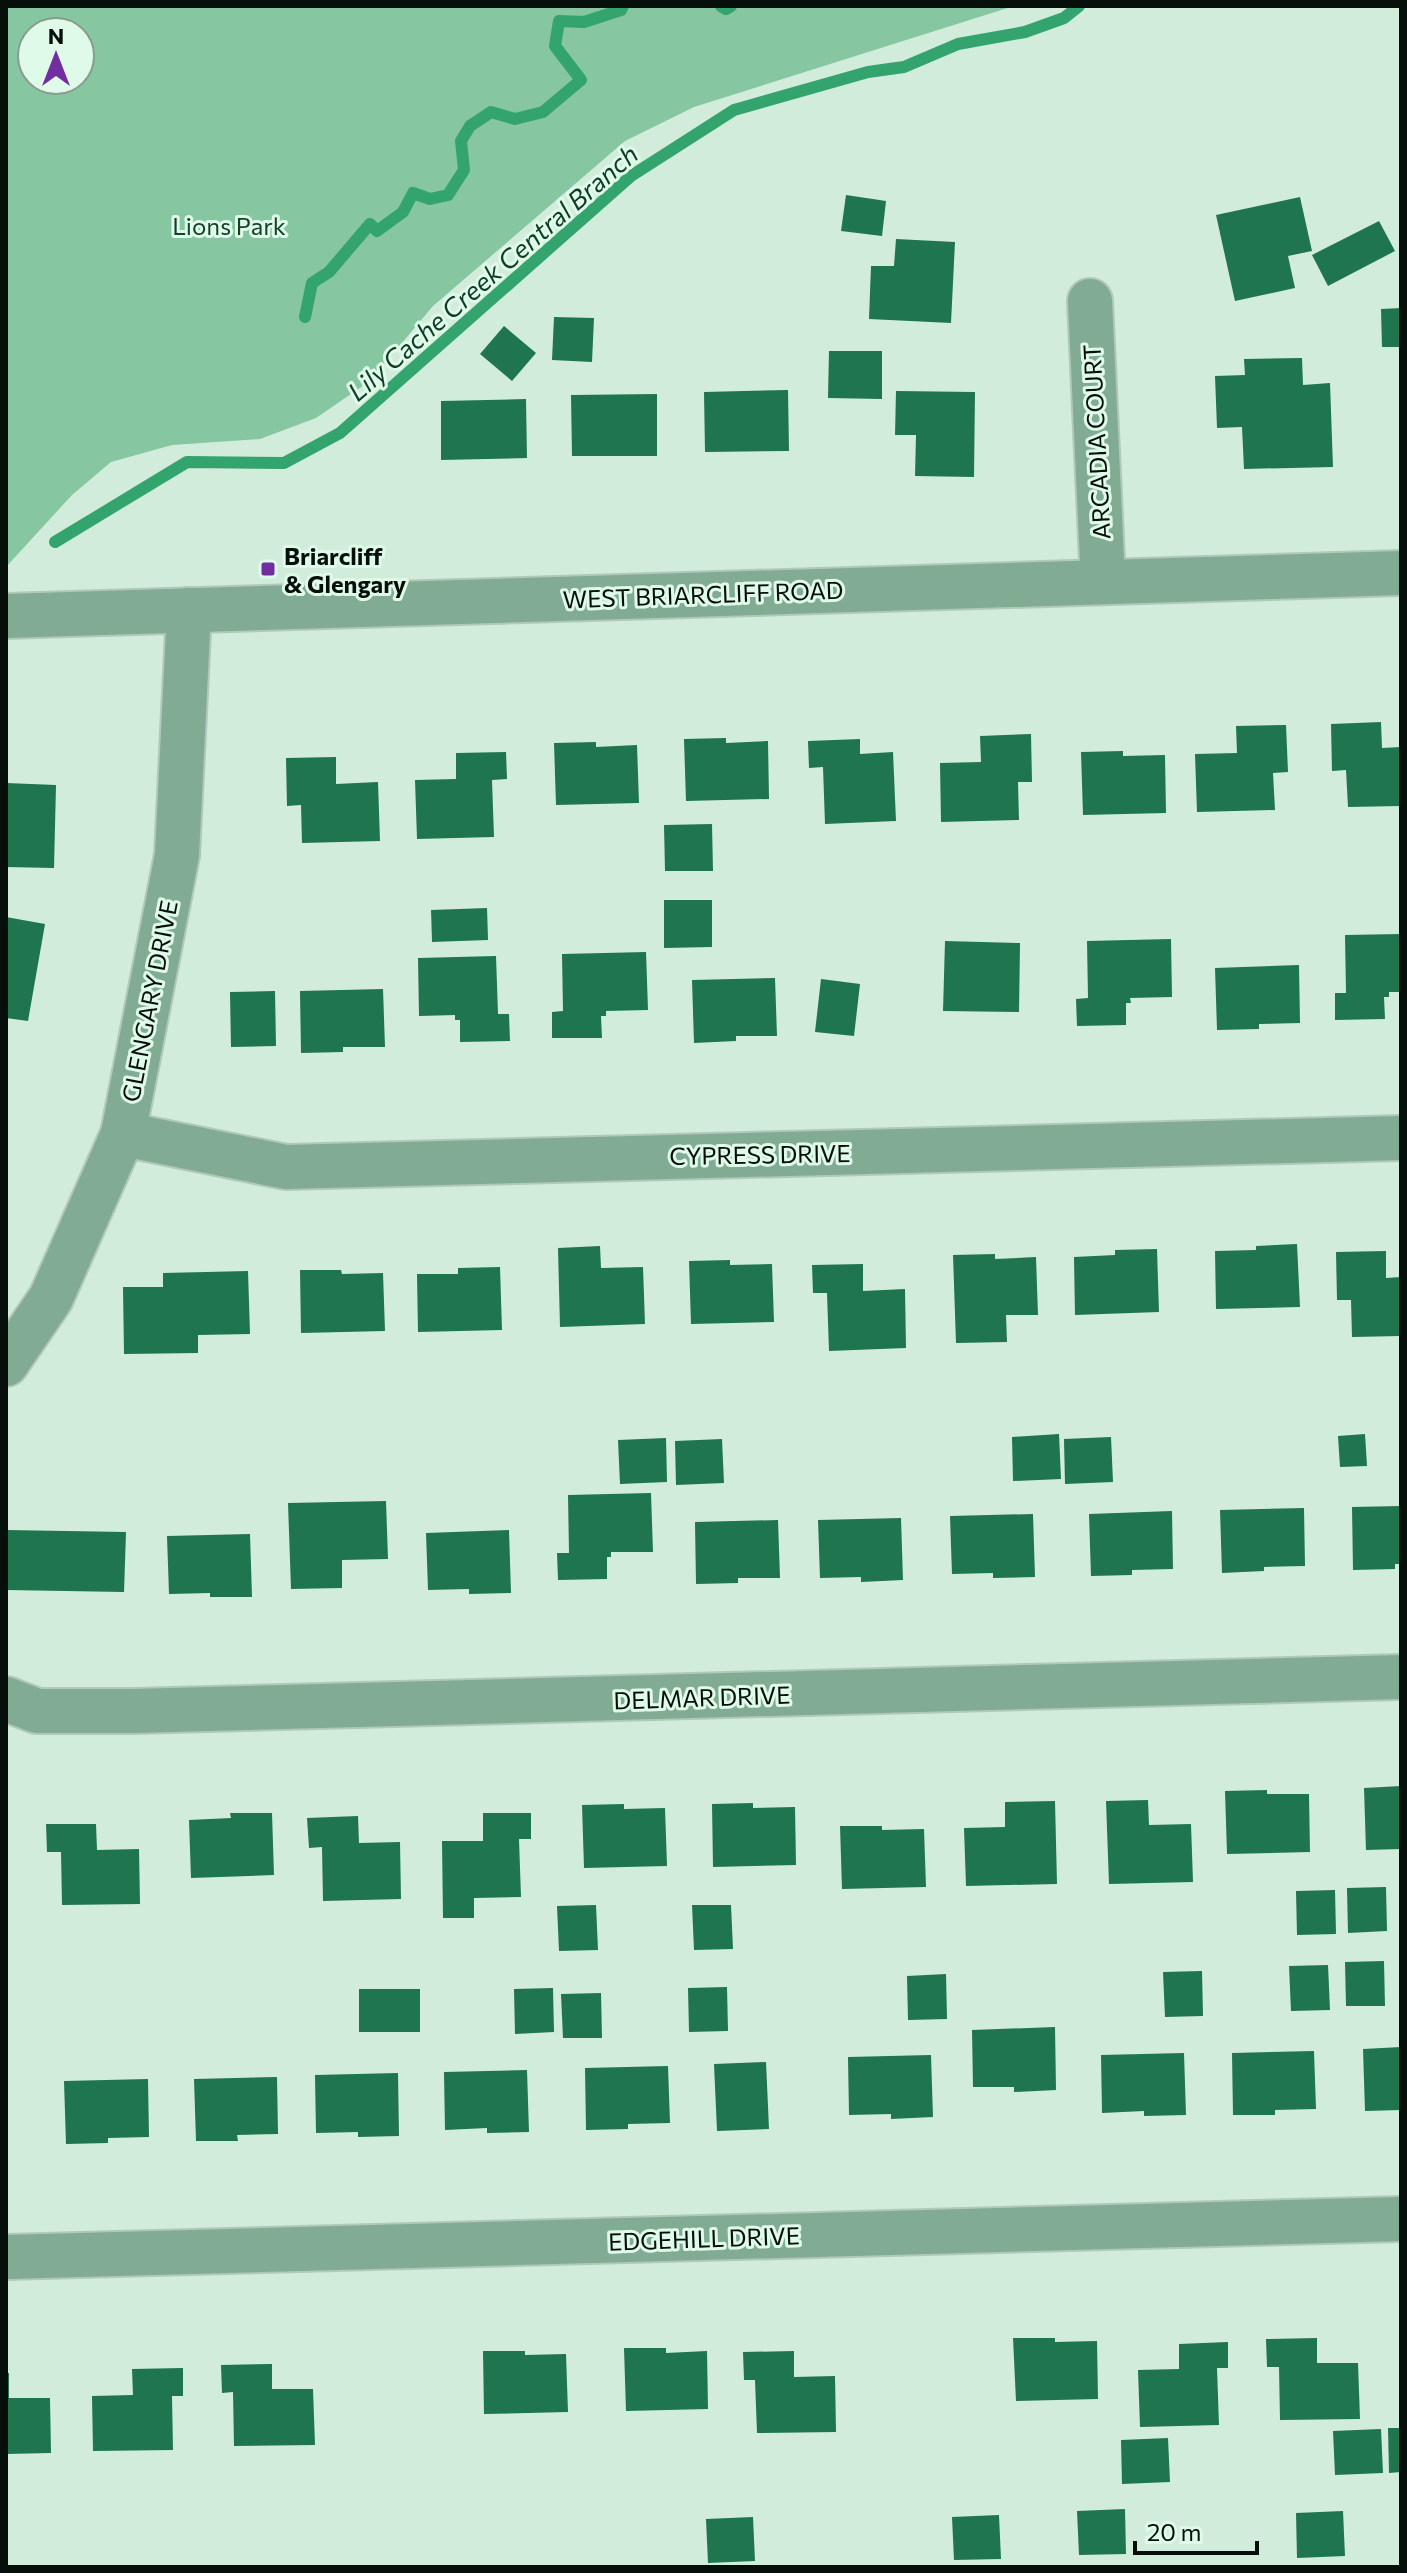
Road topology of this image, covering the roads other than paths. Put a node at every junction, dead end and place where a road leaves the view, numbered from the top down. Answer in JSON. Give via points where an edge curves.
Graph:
{"nodes":[{"id":1,"x":1090,"y":301,"type":"dead end"},
{"id":2,"x":1401,"y":573,"type":"edge"},
{"id":3,"x":1103,"y":582,"type":"junction"},
{"id":4,"x":189,"y":610,"type":"junction"},
{"id":5,"x":6,"y":616,"type":"edge"},
{"id":6,"x":123,"y":1134,"type":"junction"},
{"id":7,"x":1401,"y":1138,"type":"edge"},
{"id":8,"x":6,"y":1364,"type":"edge"},
{"id":9,"x":1401,"y":1677,"type":"edge"},
{"id":10,"x":6,"y":1699,"type":"edge"},
{"id":11,"x":1401,"y":2219,"type":"edge"},
{"id":12,"x":6,"y":2257,"type":"edge"}],
"edges":[{"from":1,"to":3,"type":"street","name":"ARCADIA COURT"},
{"from":2,"to":3,"type":"street","name":"WEST BRIARCLIFF ROAD"},
{"from":3,"to":4,"type":"street","name":"WEST BRIARCLIFF ROAD"},
{"from":4,"to":5,"type":"street","name":"WEST BRIARCLIFF ROAD"},
{"from":4,"to":6,"type":"street","name":"GLENGARY DRIVE","via":[[177,855]]},
{"from":6,"to":7,"type":"street","name":"CYPRESS DRIVE","via":[[286,1167]]},
{"from":6,"to":8,"type":"street","name":"GLENGARY DRIVE","via":[[51,1298]]},
{"from":9,"to":10,"type":"street","name":"DELMAR DRIVE","via":[[134,1711],[37,1711]]},
{"from":11,"to":12,"type":"street","name":"EDGEHILL DRIVE"}]}
